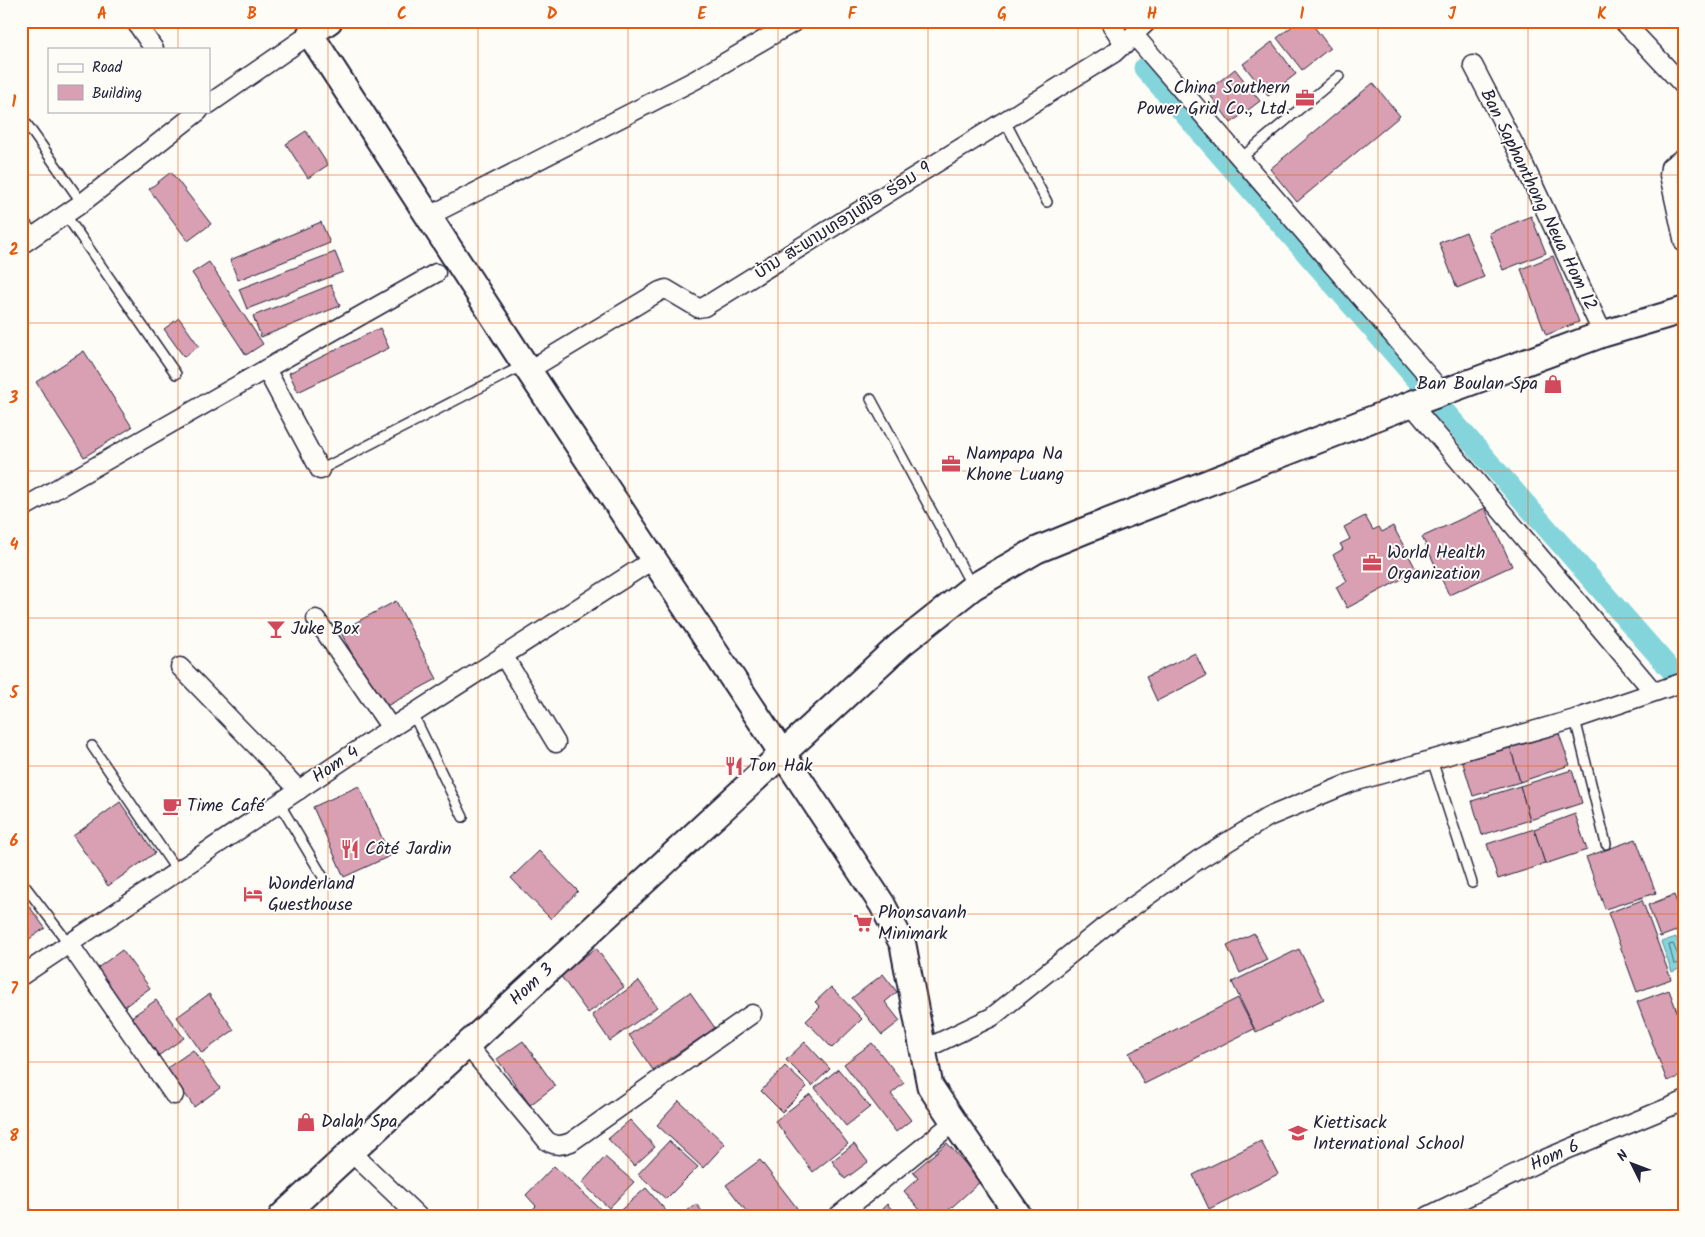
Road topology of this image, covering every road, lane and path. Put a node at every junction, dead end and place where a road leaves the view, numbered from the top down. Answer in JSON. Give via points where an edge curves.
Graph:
{"nodes":[{"id":1,"x":135,"y":21,"type":"edge"},
{"id":2,"x":796,"y":21,"type":"edge"},
{"id":3,"x":1109,"y":21,"type":"edge"},
{"id":4,"x":1148,"y":21,"type":"edge"},
{"id":5,"x":1623,"y":21,"type":"edge"},
{"id":6,"x":320,"y":28,"type":"edge"},
{"id":7,"x":1129,"y":40,"type":"junction"},
{"id":8,"x":153,"y":48,"type":"edge"},
{"id":9,"x":1473,"y":65,"type":"dead end"},
{"id":10,"x":1339,"y":76,"type":"dead end"},
{"id":11,"x":1684,"y":86,"type":"edge"},
{"id":12,"x":210,"y":104,"type":"edge"},
{"id":13,"x":198,"y":112,"type":"edge"},
{"id":14,"x":21,"y":116,"type":"edge"},
{"id":15,"x":1005,"y":121,"type":"junction"},
{"id":16,"x":1684,"y":157,"type":"edge"},
{"id":17,"x":1241,"y":158,"type":"junction"},
{"id":18,"x":1046,"y":202,"type":"dead end"},
{"id":19,"x":82,"y":203,"type":"junction"},
{"id":20,"x":65,"y":214,"type":"junction"},
{"id":21,"x":430,"y":216,"type":"junction"},
{"id":22,"x":21,"y":217,"type":"edge"},
{"id":23,"x":28,"y":240,"type":"edge"},
{"id":24,"x":1684,"y":243,"type":"edge"},
{"id":25,"x":436,"y":273,"type":"dead end"},
{"id":26,"x":1684,"y":310,"type":"edge"},
{"id":27,"x":1603,"y":334,"type":"junction"},
{"id":28,"x":527,"y":367,"type":"junction"},
{"id":29,"x":266,"y":369,"type":"junction"},
{"id":30,"x":176,"y":374,"type":"dead end"},
{"id":31,"x":1443,"y":393,"type":"junction"},
{"id":32,"x":871,"y":399,"type":"dead end"},
{"id":33,"x":1411,"y":404,"type":"junction"},
{"id":34,"x":320,"y":470,"type":"joint"},
{"id":35,"x":21,"y":509,"type":"edge"},
{"id":36,"x":654,"y":559,"type":"junction"},
{"id":37,"x":973,"y":588,"type":"junction"},
{"id":38,"x":316,"y":619,"type":"dead end"},
{"id":39,"x":503,"y":655,"type":"junction"},
{"id":40,"x":180,"y":667,"type":"dead end"},
{"id":41,"x":1684,"y":682,"type":"edge"},
{"id":42,"x":1654,"y":692,"type":"junction"},
{"id":43,"x":413,"y":714,"type":"junction"},
{"id":44,"x":1575,"y":719,"type":"junction"},
{"id":45,"x":391,"y":728,"type":"junction"},
{"id":46,"x":556,"y":743,"type":"dead end"},
{"id":47,"x":92,"y":746,"type":"dead end"},
{"id":48,"x":782,"y":754,"type":"junction"},
{"id":49,"x":1432,"y":760,"type":"junction"},
{"id":50,"x":299,"y":790,"type":"junction"},
{"id":51,"x":279,"y":803,"type":"junction"},
{"id":52,"x":463,"y":817,"type":"dead end"},
{"id":53,"x":1606,"y":844,"type":"dead end"},
{"id":54,"x":177,"y":871,"type":"junction"},
{"id":55,"x":21,"y":881,"type":"edge"},
{"id":56,"x":326,"y":882,"type":"dead end"},
{"id":57,"x":1472,"y":883,"type":"dead end"},
{"id":58,"x":70,"y":945,"type":"junction"},
{"id":59,"x":21,"y":976,"type":"edge"},
{"id":60,"x":752,"y":1014,"type":"dead end"},
{"id":61,"x":467,"y":1045,"type":"junction"},
{"id":62,"x":924,"y":1050,"type":"junction"},
{"id":63,"x":174,"y":1095,"type":"dead end"},
{"id":64,"x":1684,"y":1101,"type":"edge"},
{"id":65,"x":954,"y":1122,"type":"junction"},
{"id":66,"x":351,"y":1152,"type":"junction"},
{"id":67,"x":21,"y":1212,"type":"edge"},
{"id":68,"x":23,"y":1216,"type":"edge"},
{"id":69,"x":282,"y":1216,"type":"edge"},
{"id":70,"x":418,"y":1216,"type":"edge"},
{"id":71,"x":838,"y":1216,"type":"edge"},
{"id":72,"x":1019,"y":1216,"type":"edge"},
{"id":73,"x":1428,"y":1216,"type":"edge"}],
"edges":[{"from":1,"to":8,"type":"street"},
{"from":2,"to":21,"type":"street","via":[[695,80]]},
{"from":3,"to":7,"type":"street"},
{"from":4,"to":7,"type":"street","name":"ບ້ານ ສະພານທອງເໜືອ ຮ່ອມ 9"},
{"from":5,"to":11,"type":"street"},
{"from":6,"to":12,"type":"street"},
{"from":6,"to":21,"type":"street"},
{"from":7,"to":15,"type":"street","name":"ບ້ານ ສະພານທອງເໜືອ ຮ່ອມ 9","via":[[1114,53]]},
{"from":7,"to":17,"type":"street"},
{"from":9,"to":27,"type":"street","name":"Ban Saphanthong Neua Hom 12","via":[[1519,154]]},
{"from":10,"to":17,"type":"lane"},
{"from":13,"to":19,"type":"street"},
{"from":14,"to":19,"type":"lane"},
{"from":15,"to":18,"type":"lane"},
{"from":15,"to":28,"type":"street","name":"ບ້ານ ສະພານທອງເໜືອ ຮ່ອມ 9","via":[[704,306],[698,308],[666,289],[660,290]]},
{"from":16,"to":24,"type":"street","via":[[1670,168],[1669,175]]},
{"from":17,"to":31,"type":"street"},
{"from":19,"to":20,"type":"street"},
{"from":20,"to":23,"type":"street"},
{"from":20,"to":30,"type":"lane"},
{"from":21,"to":28,"type":"street"},
{"from":22,"to":23,"type":"lane"},
{"from":25,"to":29,"type":"street"},
{"from":26,"to":27,"type":"street","name":"Hom 3"},
{"from":27,"to":31,"type":"street","name":"Hom 3"},
{"from":28,"to":34,"type":"lane"},
{"from":28,"to":36,"type":"street"},
{"from":29,"to":34,"type":"street"},
{"from":29,"to":35,"type":"street"},
{"from":31,"to":33,"type":"street","name":"Hom 3"},
{"from":32,"to":37,"type":"lane"},
{"from":33,"to":37,"type":"street","name":"Hom 3","via":[[1037,550]]},
{"from":33,"to":42,"type":"street"},
{"from":36,"to":39,"type":"street","name":"Hom 4"},
{"from":36,"to":48,"type":"street"},
{"from":37,"to":48,"type":"street","name":"Hom 3","via":[[900,644]]},
{"from":38,"to":45,"type":"street"},
{"from":39,"to":43,"type":"street","name":"Hom 4"},
{"from":39,"to":46,"type":"street"},
{"from":40,"to":50,"type":"street"},
{"from":41,"to":42,"type":"street"},
{"from":42,"to":44,"type":"street"},
{"from":43,"to":45,"type":"street","name":"Hom 4"},
{"from":43,"to":52,"type":"lane"},
{"from":44,"to":49,"type":"street"},
{"from":44,"to":53,"type":"lane"},
{"from":45,"to":50,"type":"street","name":"Hom 4"},
{"from":47,"to":54,"type":"lane"},
{"from":48,"to":61,"type":"street","name":"Hom 3"},
{"from":48,"to":62,"type":"street","via":[[882,904],[903,945]]},
{"from":49,"to":57,"type":"lane"},
{"from":49,"to":62,"type":"street","via":[[1350,783],[1268,817],[1198,860],[1104,928],[992,1017]]},
{"from":50,"to":51,"type":"street","name":"Hom 4"},
{"from":51,"to":54,"type":"street","name":"Hom 4"},
{"from":51,"to":56,"type":"lane"},
{"from":54,"to":58,"type":"street","name":"Hom 4"},
{"from":55,"to":58,"type":"lane"},
{"from":58,"to":59,"type":"street","name":"Hom 4"},
{"from":58,"to":63,"type":"street"},
{"from":60,"to":61,"type":"street","via":[[563,1145],[547,1141]]},
{"from":61,"to":66,"type":"street","name":"Hom 3"},
{"from":62,"to":65,"type":"street","via":[[930,1086]]},
{"from":64,"to":73,"type":"street","name":"Hom 6","via":[[1547,1158]]},
{"from":65,"to":71,"type":"street"},
{"from":65,"to":72,"type":"street"},
{"from":66,"to":69,"type":"street","name":"Hom 3"},
{"from":66,"to":70,"type":"street"},
{"from":67,"to":68,"type":"street"}]}
